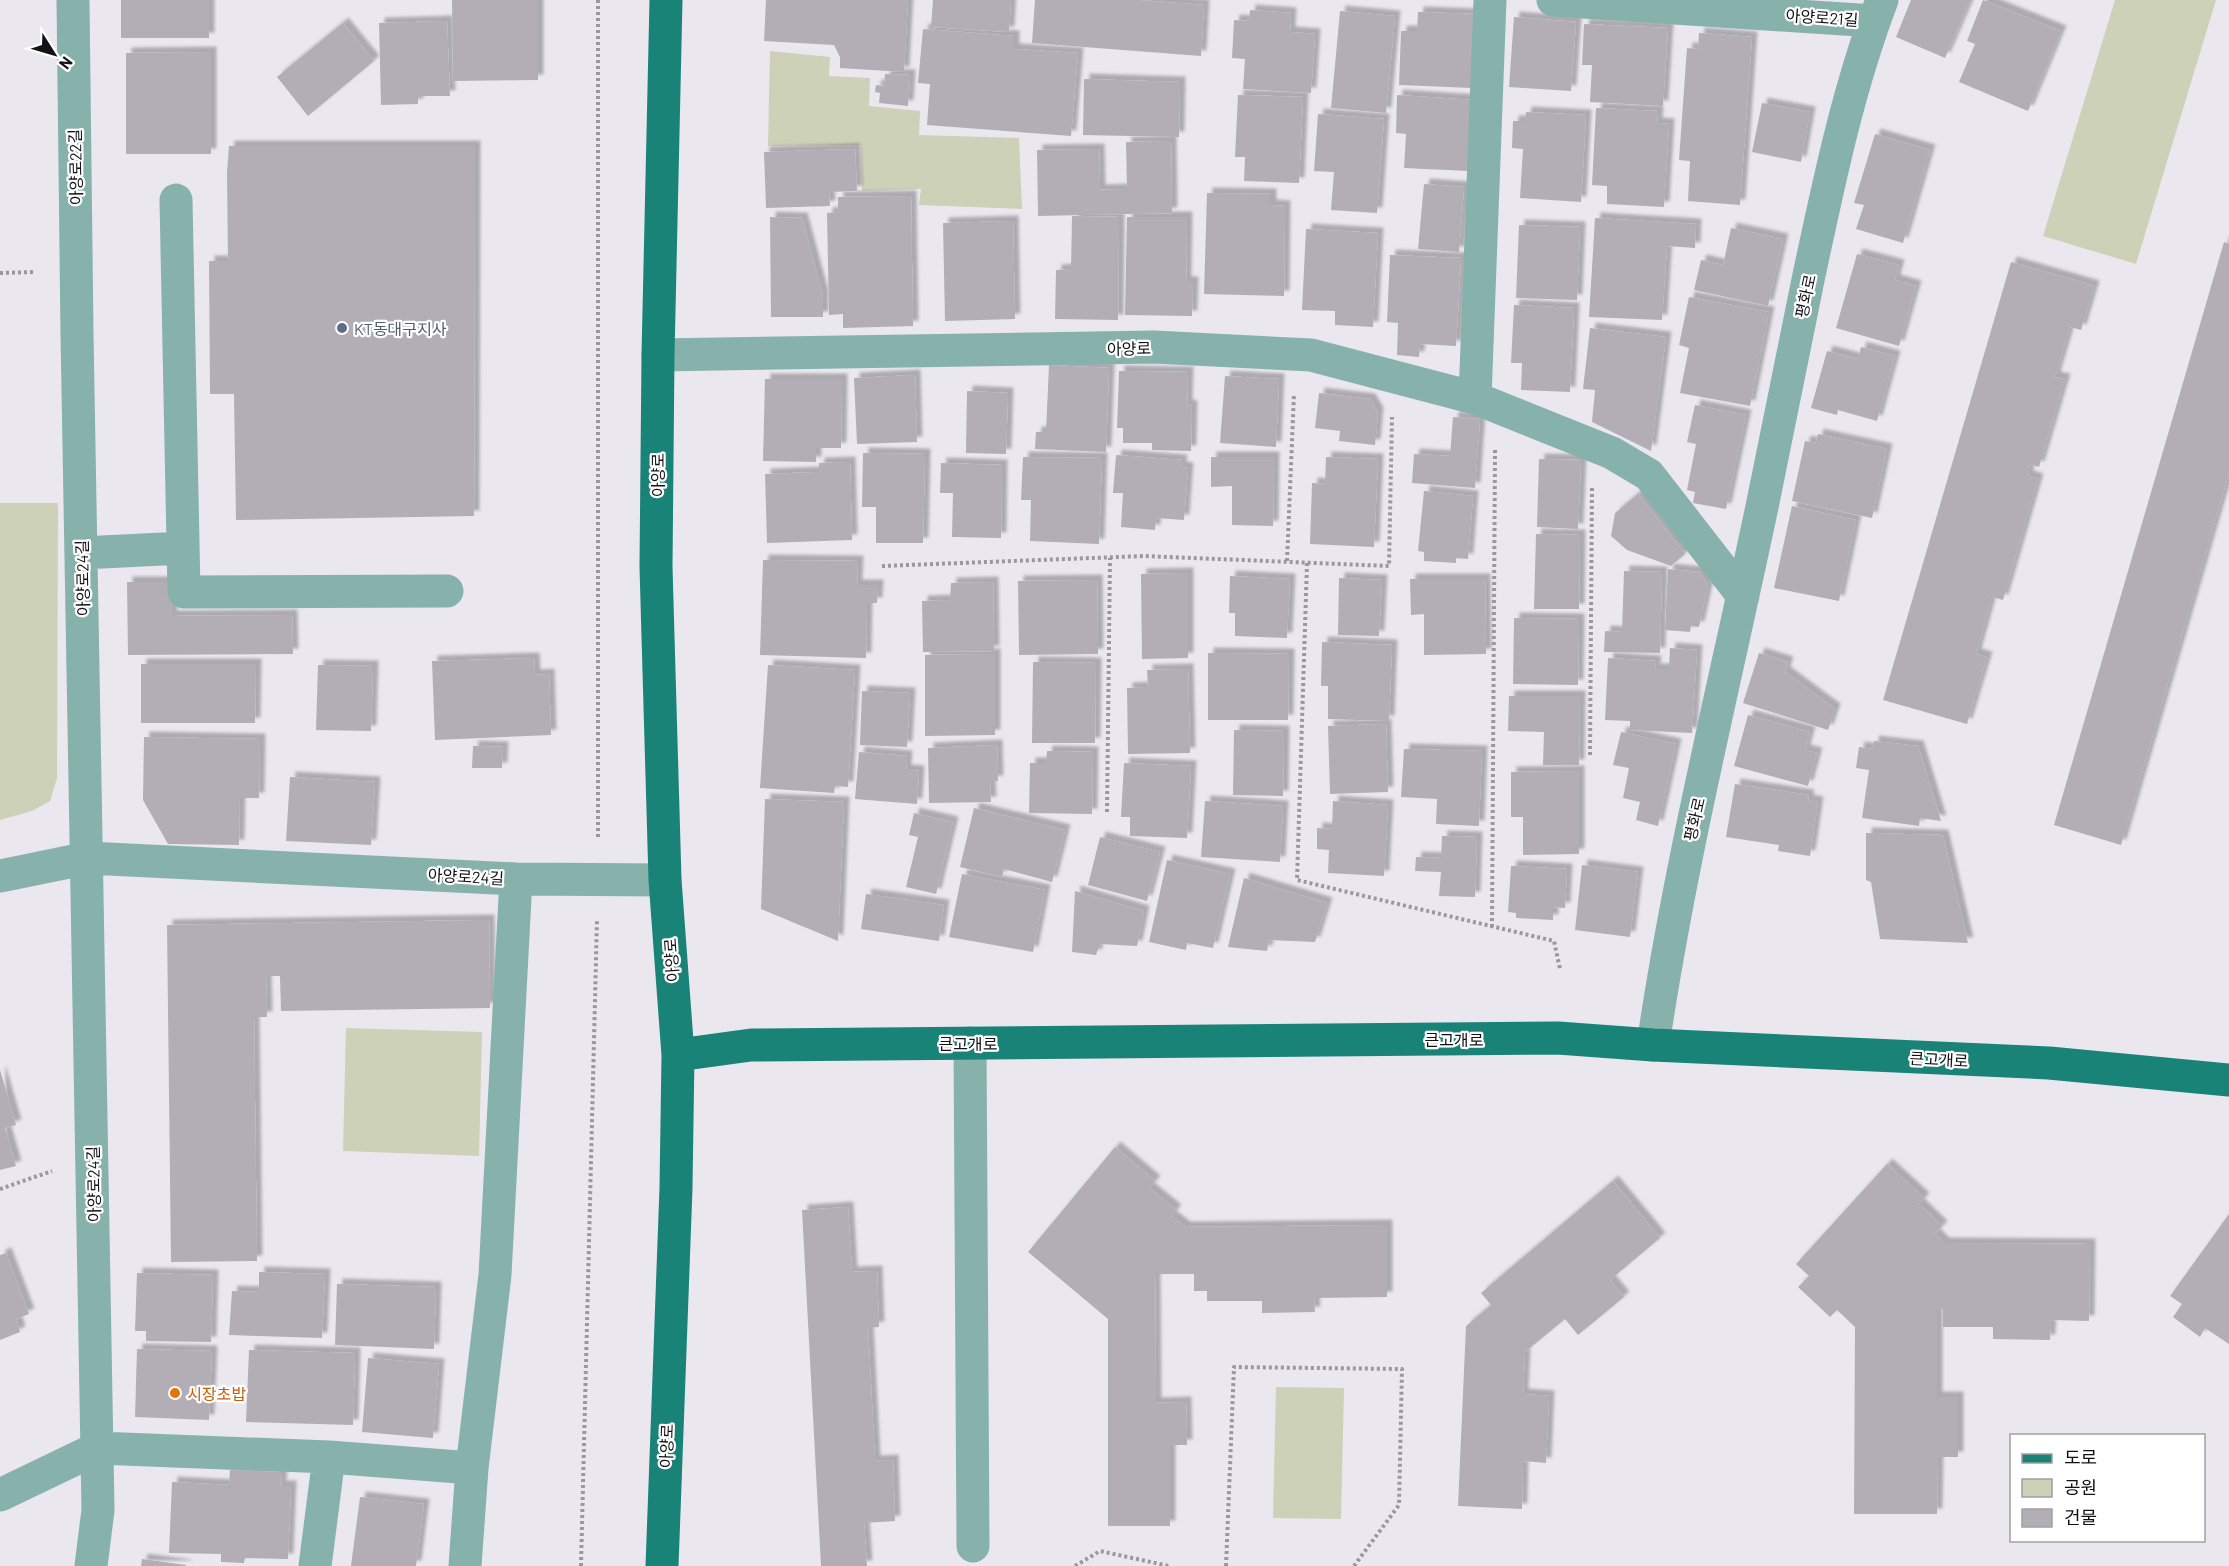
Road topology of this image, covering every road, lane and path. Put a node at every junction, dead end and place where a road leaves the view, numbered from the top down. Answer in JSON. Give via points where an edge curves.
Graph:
{"nodes":[{"id":1,"x":74,"y":0,"type":"edge"},
{"id":2,"x":598,"y":0,"type":"edge"},
{"id":3,"x":666,"y":0,"type":"edge"},
{"id":4,"x":1490,"y":0,"type":"edge"},
{"id":5,"x":1553,"y":0,"type":"edge"},
{"id":6,"x":1879,"y":10,"type":"edge"},
{"id":7,"x":176,"y":200,"type":"dead end"},
{"id":8,"x":39,"y":272,"type":"dead end"},
{"id":9,"x":0,"y":273,"type":"edge"},
{"id":10,"x":77,"y":334,"type":"joint"},
{"id":11,"x":658,"y":354,"type":"junction"},
{"id":12,"x":1303,"y":354,"type":"junction"},
{"id":13,"x":1393,"y":377,"type":"junction"},
{"id":14,"x":1485,"y":402,"type":"junction"},
{"id":15,"x":1592,"y":445,"type":"junction"},
{"id":16,"x":183,"y":548,"type":"junction"},
{"id":17,"x":82,"y":553,"type":"junction"},
{"id":18,"x":1110,"y":558,"type":"junction"},
{"id":19,"x":1287,"y":561,"type":"junction"},
{"id":20,"x":1307,"y":563,"type":"junction"},
{"id":21,"x":882,"y":566,"type":"dead end"},
{"id":22,"x":447,"y":591,"type":"dead end"},
{"id":23,"x":1743,"y":596,"type":"junction"},
{"id":24,"x":1590,"y":755,"type":"dead end"},
{"id":25,"x":1107,"y":812,"type":"dead end"},
{"id":26,"x":88,"y":858,"type":"junction"},
{"id":27,"x":0,"y":876,"type":"edge"},
{"id":28,"x":516,"y":879,"type":"junction"},
{"id":29,"x":598,"y":879,"type":"junction"},
{"id":30,"x":665,"y":880,"type":"junction"},
{"id":31,"x":1492,"y":927,"type":"junction"},
{"id":32,"x":1560,"y":969,"type":"dead end"},
{"id":33,"x":970,"y":1043,"type":"junction"},
{"id":34,"x":1653,"y":1045,"type":"junction"},
{"id":35,"x":678,"y":1055,"type":"junction"},
{"id":36,"x":2229,"y":1080,"type":"edge"},
{"id":37,"x":93,"y":1157,"type":"junction"},
{"id":38,"x":0,"y":1189,"type":"edge"},
{"id":39,"x":98,"y":1448,"type":"junction"},
{"id":40,"x":329,"y":1457,"type":"junction"},
{"id":41,"x":472,"y":1468,"type":"junction"},
{"id":42,"x":0,"y":1495,"type":"edge"},
{"id":43,"x":973,"y":1546,"type":"dead end"},
{"id":44,"x":91,"y":1566,"type":"edge"},
{"id":45,"x":315,"y":1566,"type":"edge"},
{"id":46,"x":465,"y":1566,"type":"edge"},
{"id":47,"x":581,"y":1566,"type":"edge"},
{"id":48,"x":662,"y":1566,"type":"edge"},
{"id":49,"x":1075,"y":1566,"type":"edge"},
{"id":50,"x":1169,"y":1566,"type":"edge"},
{"id":51,"x":1226,"y":1566,"type":"edge"},
{"id":52,"x":1354,"y":1566,"type":"edge"}],
"edges":[{"from":1,"to":10,"type":"street","name":"아양로22길"},
{"from":2,"to":29,"type":"path"},
{"from":3,"to":11,"type":"main road","name":"아양로"},
{"from":4,"to":14,"type":"street"},
{"from":5,"to":6,"type":"street","name":"아양로21길"},
{"from":6,"to":23,"type":"street","name":"평화로","via":[[1848,101]]},
{"from":7,"to":16,"type":"street"},
{"from":8,"to":9,"type":"path"},
{"from":10,"to":17,"type":"street","name":"아양로24길"},
{"from":11,"to":12,"type":"street","name":"아양로","via":[[1154,347]]},
{"from":11,"to":30,"type":"main road","name":"아양로","via":[[656,567]]},
{"from":12,"to":13,"type":"street"},
{"from":12,"to":19,"type":"path"},
{"from":13,"to":14,"type":"street"},
{"from":13,"to":20,"type":"path","via":[[1389,566]]},
{"from":14,"to":15,"type":"street"},
{"from":14,"to":31,"type":"path"},
{"from":15,"to":23,"type":"street","via":[[1649,475]]},
{"from":15,"to":24,"type":"path"},
{"from":16,"to":17,"type":"street"},
{"from":16,"to":22,"type":"street","via":[[184,592]]},
{"from":17,"to":26,"type":"street","name":"아양로24길"},
{"from":18,"to":19,"type":"path"},
{"from":18,"to":21,"type":"path"},
{"from":18,"to":25,"type":"path"},
{"from":19,"to":20,"type":"path"},
{"from":20,"to":31,"type":"path","via":[[1297,880]]},
{"from":23,"to":34,"type":"street","name":"평화로","via":[[1682,872]]},
{"from":26,"to":27,"type":"street","name":"아양로24길"},
{"from":26,"to":28,"type":"street","name":"아양로24길"},
{"from":26,"to":37,"type":"street","name":"아양로24길"},
{"from":28,"to":29,"type":"street","name":"아양로24길"},
{"from":28,"to":41,"type":"street","via":[[495,1275]]},
{"from":29,"to":30,"type":"street","name":"아양로24길"},
{"from":29,"to":47,"type":"path"},
{"from":30,"to":35,"type":"main road","name":"아양로"},
{"from":31,"to":32,"type":"path","via":[[1554,941]]},
{"from":33,"to":34,"type":"main road","name":"큰고개로","via":[[1558,1038]]},
{"from":33,"to":35,"type":"main road","name":"큰고개로","via":[[751,1045]]},
{"from":33,"to":43,"type":"street"},
{"from":34,"to":36,"type":"main road","name":"큰고개로","via":[[2049,1063]]},
{"from":35,"to":48,"type":"main road","name":"아양로"},
{"from":37,"to":38,"type":"path"},
{"from":37,"to":39,"type":"street","name":"아양로24길"},
{"from":39,"to":40,"type":"street"},
{"from":39,"to":42,"type":"street"},
{"from":39,"to":44,"type":"street","name":"아양로24길","via":[[98,1510]]},
{"from":40,"to":41,"type":"street"},
{"from":40,"to":45,"type":"street"},
{"from":41,"to":46,"type":"street"},
{"from":49,"to":50,"type":"path","via":[[1100,1551]]},
{"from":51,"to":52,"type":"path","via":[[1234,1367],[1402,1369],[1399,1505]]}]}
